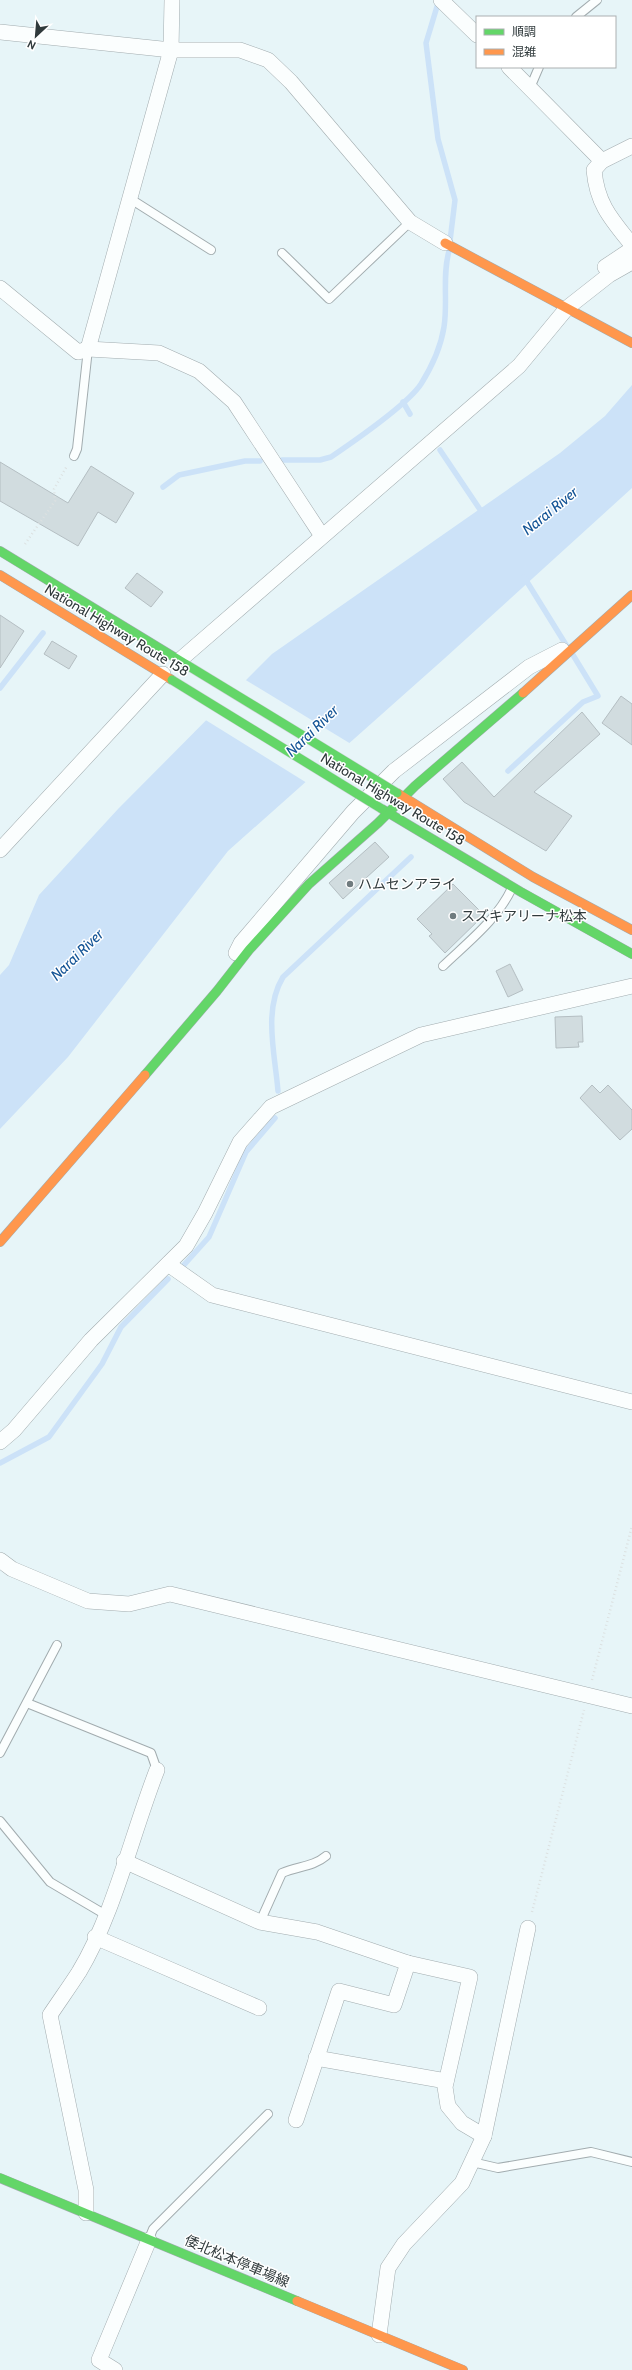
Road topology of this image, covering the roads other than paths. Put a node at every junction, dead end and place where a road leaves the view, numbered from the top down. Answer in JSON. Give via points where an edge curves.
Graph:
{"nodes":[{"id":1,"x":172,"y":0,"type":"edge"},
{"id":2,"x":597,"y":0,"type":"edge"},
{"id":3,"x":451,"y":3,"type":"edge"},
{"id":4,"x":577,"y":16,"type":"edge"},
{"id":5,"x":0,"y":32,"type":"edge"},
{"id":6,"x":476,"y":34,"type":"edge"},
{"id":7,"x":171,"y":50,"type":"junction"},
{"id":8,"x":510,"y":68,"type":"edge"},
{"id":9,"x":539,"y":68,"type":"edge"},
{"id":10,"x":530,"y":88,"type":"junction"},
{"id":11,"x":632,"y":146,"type":"edge"},
{"id":12,"x":602,"y":161,"type":"junction"},
{"id":13,"x":129,"y":198,"type":"junction"},
{"id":14,"x":410,"y":222,"type":"junction"},
{"id":15,"x":445,"y":243,"type":"joint"},
{"id":16,"x":632,"y":245,"type":"edge"},
{"id":17,"x":632,"y":249,"type":"edge"},
{"id":18,"x":211,"y":250,"type":"dead end"},
{"id":19,"x":282,"y":253,"type":"dead end"},
{"id":20,"x":632,"y":262,"type":"edge"},
{"id":21,"x":607,"y":271,"type":"junction"},
{"id":22,"x":0,"y":288,"type":"edge"},
{"id":23,"x":567,"y":308,"type":"junction"},
{"id":24,"x":632,"y":343,"type":"edge"},
{"id":25,"x":88,"y":349,"type":"junction"},
{"id":26,"x":74,"y":456,"type":"road end"},
{"id":27,"x":322,"y":536,"type":"junction"},
{"id":28,"x":0,"y":551,"type":"edge"},
{"id":29,"x":0,"y":575,"type":"edge"},
{"id":30,"x":632,"y":595,"type":"edge"},
{"id":31,"x":584,"y":638,"type":"junction"},
{"id":32,"x":183,"y":663,"type":"junction"},
{"id":33,"x":167,"y":677,"type":"junction"},
{"id":34,"x":400,"y":795,"type":"junction"},
{"id":35,"x":385,"y":811,"type":"junction"},
{"id":36,"x":0,"y":850,"type":"edge"},
{"id":37,"x":512,"y":887,"type":"junction"},
{"id":38,"x":632,"y":930,"type":"edge"},
{"id":39,"x":632,"y":954,"type":"edge"},
{"id":40,"x":443,"y":966,"type":"dead end"},
{"id":41,"x":632,"y":986,"type":"edge"},
{"id":42,"x":216,"y":991,"type":"junction"},
{"id":43,"x":0,"y":1242,"type":"edge"},
{"id":44,"x":168,"y":1264,"type":"junction"},
{"id":45,"x":632,"y":1402,"type":"edge"},
{"id":46,"x":0,"y":1442,"type":"edge"},
{"id":47,"x":0,"y":1560,"type":"edge"},
{"id":48,"x":57,"y":1645,"type":"dead end"},
{"id":49,"x":27,"y":1703,"type":"junction"},
{"id":50,"x":632,"y":1706,"type":"edge"},
{"id":51,"x":0,"y":1753,"type":"edge"},
{"id":52,"x":157,"y":1770,"type":"joint"},
{"id":53,"x":0,"y":1821,"type":"edge"},
{"id":54,"x":326,"y":1856,"type":"dead end"},
{"id":55,"x":124,"y":1861,"type":"junction"},
{"id":56,"x":106,"y":1914,"type":"junction"},
{"id":57,"x":260,"y":1922,"type":"junction"},
{"id":58,"x":528,"y":1928,"type":"road end"},
{"id":59,"x":95,"y":1937,"type":"junction"},
{"id":60,"x":408,"y":1963,"type":"junction"},
{"id":61,"x":259,"y":2008,"type":"dead end"},
{"id":62,"x":316,"y":2058,"type":"junction"},
{"id":63,"x":446,"y":2081,"type":"junction"},
{"id":64,"x":268,"y":2114,"type":"dead end"},
{"id":65,"x":296,"y":2120,"type":"dead end"},
{"id":66,"x":484,"y":2136,"type":"junction"},
{"id":67,"x":472,"y":2162,"type":"junction"},
{"id":68,"x":632,"y":2162,"type":"edge"},
{"id":69,"x":0,"y":2178,"type":"edge"},
{"id":70,"x":86,"y":2212,"type":"junction"},
{"id":71,"x":149,"y":2240,"type":"junction"},
{"id":72,"x":379,"y":2336,"type":"junction"},
{"id":73,"x":115,"y":2370,"type":"edge"},
{"id":74,"x":463,"y":2370,"type":"edge"}],
"edges":[{"from":1,"to":7,"type":"street"},
{"from":2,"to":4,"type":"lane"},
{"from":3,"to":6,"type":"street"},
{"from":5,"to":7,"type":"street"},
{"from":7,"to":13,"type":"street"},
{"from":7,"to":14,"type":"street","via":[[240,50],[268,60],[291,82]]},
{"from":8,"to":10,"type":"street"},
{"from":9,"to":10,"type":"lane"},
{"from":10,"to":12,"type":"street"},
{"from":11,"to":12,"type":"street"},
{"from":12,"to":16,"type":"street","via":[[594,170],[596,189],[607,214]]},
{"from":13,"to":18,"type":"lane"},
{"from":13,"to":25,"type":"street"},
{"from":14,"to":15,"type":"street"},
{"from":14,"to":19,"type":"lane","via":[[330,299]]},
{"from":15,"to":23,"type":"main road"},
{"from":17,"to":21,"type":"street"},
{"from":20,"to":21,"type":"street"},
{"from":21,"to":23,"type":"street"},
{"from":22,"to":25,"type":"street","via":[[78,352]]},
{"from":23,"to":24,"type":"main road"},
{"from":23,"to":27,"type":"street","via":[[519,366]]},
{"from":25,"to":26,"type":"lane","via":[[77,449]]},
{"from":25,"to":27,"type":"street","via":[[158,353],[199,371],[234,402]]},
{"from":27,"to":32,"type":"street"},
{"from":28,"to":32,"type":"main road","name":"National Highway Route 158"},
{"from":29,"to":33,"type":"main road","name":"National Highway Route 158"},
{"from":30,"to":31,"type":"main road"},
{"from":31,"to":34,"type":"main road"},
{"from":31,"to":42,"type":"street","via":[[529,667],[394,771],[353,812],[241,943]]},
{"from":32,"to":34,"type":"main road","name":"National Highway Route 158","bridge":true},
{"from":33,"to":35,"type":"main road","name":"National Highway Route 158","bridge":true},
{"from":33,"to":36,"type":"street"},
{"from":34,"to":35,"type":"main road"},
{"from":34,"to":38,"type":"main road","name":"National Highway Route 158","via":[[534,877]]},
{"from":35,"to":37,"type":"main road","name":"National Highway Route 158"},
{"from":35,"to":42,"type":"main road","via":[[309,884]]},
{"from":37,"to":39,"type":"main road","name":"National Highway Route 158"},
{"from":37,"to":40,"type":"lane","via":[[491,920]]},
{"from":41,"to":44,"type":"street","via":[[421,1035],[271,1107],[240,1142],[186,1246]]},
{"from":42,"to":43,"type":"main road"},
{"from":44,"to":45,"type":"street","via":[[212,1295]]},
{"from":44,"to":46,"type":"street","via":[[91,1340],[14,1430]]},
{"from":47,"to":50,"type":"street","via":[[12,1569],[88,1601],[129,1604],[170,1594]]},
{"from":48,"to":49,"type":"lane"},
{"from":49,"to":51,"type":"lane"},
{"from":49,"to":52,"type":"lane","via":[[151,1753]]},
{"from":52,"to":55,"type":"street"},
{"from":53,"to":56,"type":"lane","via":[[50,1882]]},
{"from":54,"to":57,"type":"lane","via":[[317,1864],[297,1866],[282,1873]]},
{"from":55,"to":56,"type":"street"},
{"from":55,"to":57,"type":"street"},
{"from":56,"to":59,"type":"street"},
{"from":57,"to":60,"type":"street","via":[[317,1932]]},
{"from":58,"to":66,"type":"street"},
{"from":59,"to":61,"type":"street"},
{"from":59,"to":70,"type":"street","via":[[80,1971],[50,2015],[86,2190]]},
{"from":60,"to":62,"type":"street","via":[[394,2005],[339,1991]]},
{"from":60,"to":63,"type":"street","via":[[470,1977]]},
{"from":62,"to":63,"type":"street"},
{"from":62,"to":65,"type":"street"},
{"from":63,"to":66,"type":"street","via":[[448,2106],[462,2123]]},
{"from":64,"to":71,"type":"lane","via":[[153,2229]]},
{"from":66,"to":67,"type":"street"},
{"from":67,"to":68,"type":"lane","via":[[498,2168],[590,2152]]},
{"from":67,"to":72,"type":"street","via":[[462,2183],[404,2244],[388,2268]]},
{"from":69,"to":70,"type":"main road","name":"倭北松本停車場線"},
{"from":70,"to":71,"type":"main road","name":"倭北松本停車場線"},
{"from":71,"to":72,"type":"main road","name":"倭北松本停車場線"},
{"from":71,"to":73,"type":"street","via":[[99,2360]]},
{"from":72,"to":74,"type":"main road","name":"倭北松本停車場線"}]}
